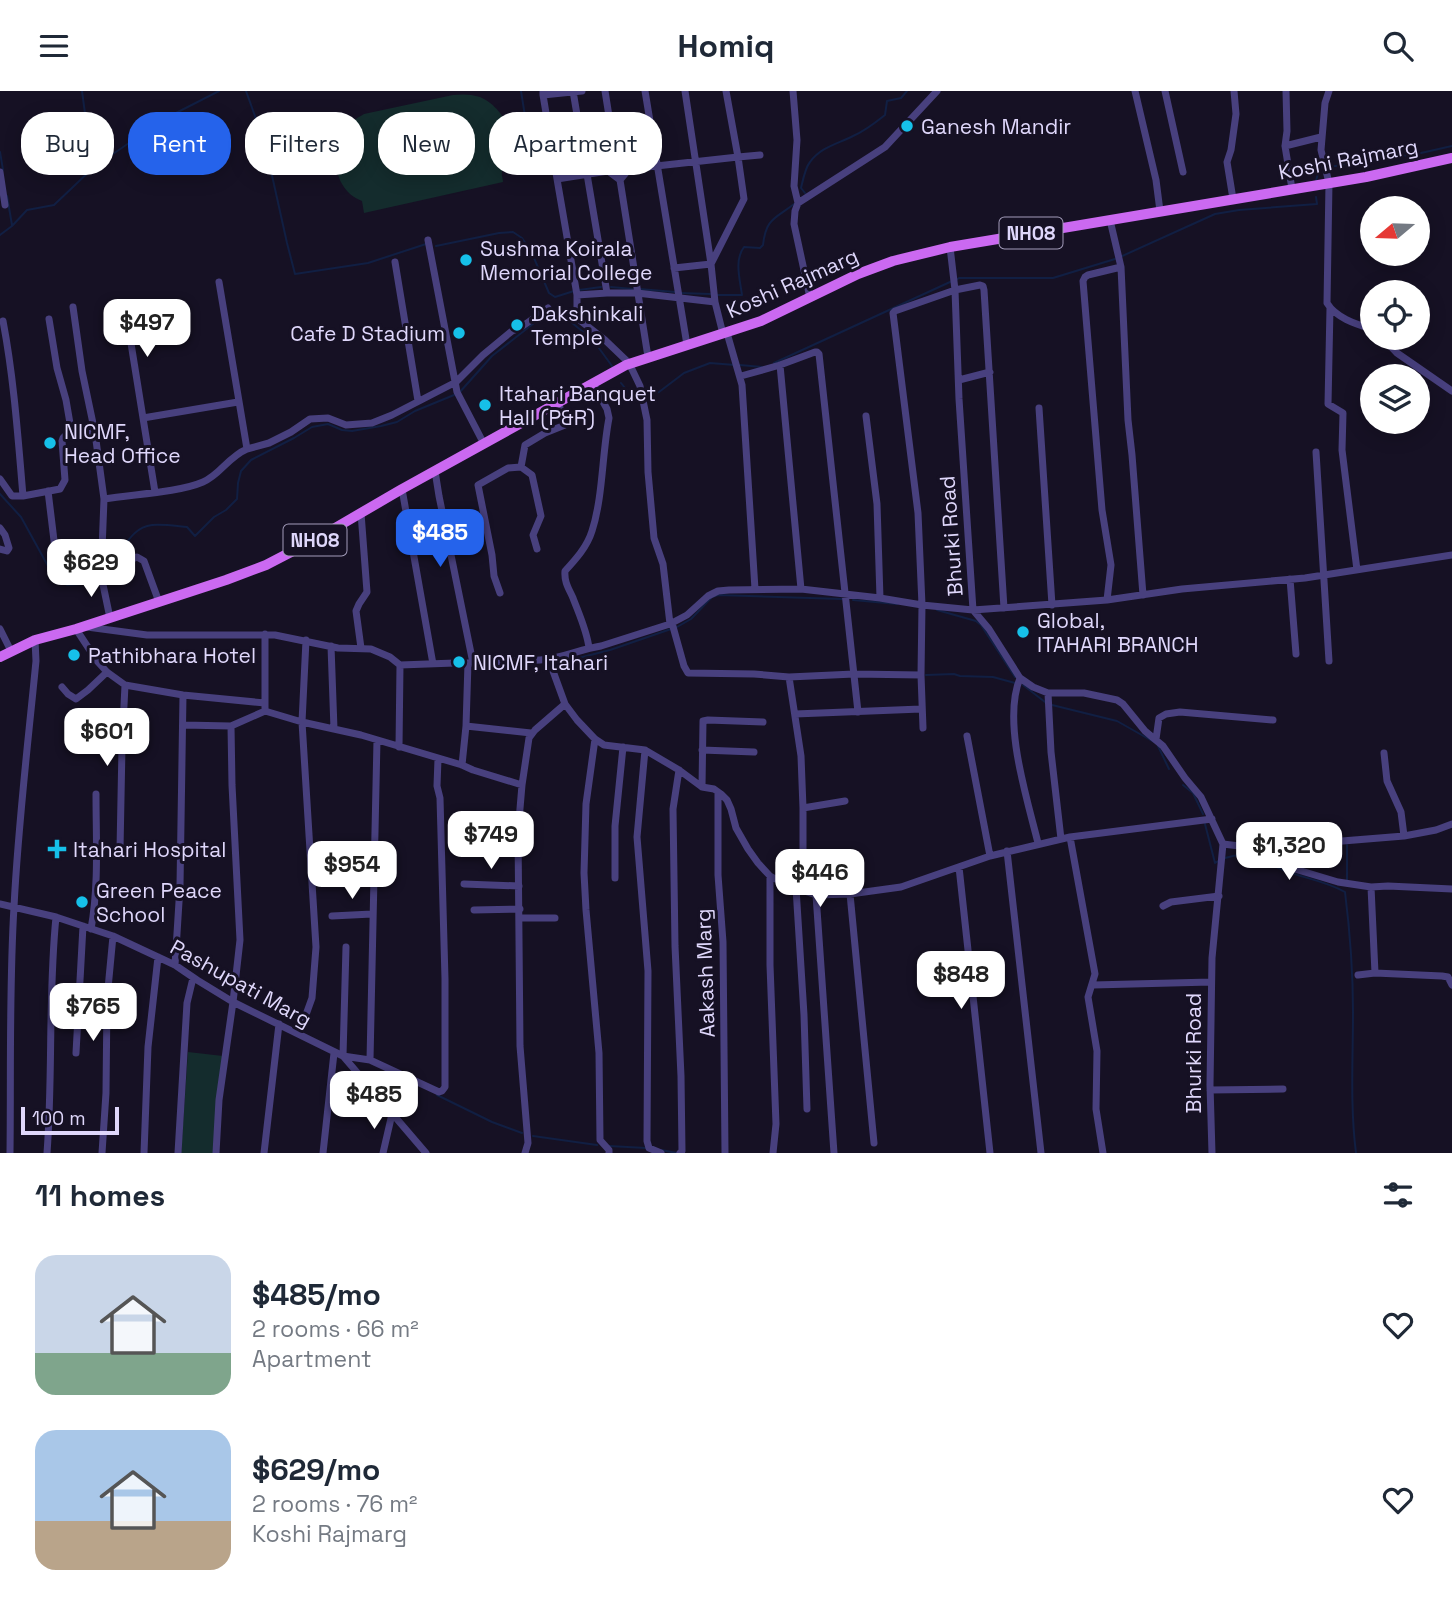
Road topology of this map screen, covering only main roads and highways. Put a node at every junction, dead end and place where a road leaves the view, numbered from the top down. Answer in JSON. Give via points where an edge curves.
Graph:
{"nodes":[{"id":1,"x":1452,"y":158,"type":"edge"},
{"id":2,"x":0,"y":657,"type":"edge"}],
"edges":[{"from":1,"to":2,"type":"main road","name":"Koshi Rajmarg","number":"NH08","via":[[893,261],[761,321],[628,364],[266,565],[35,640]]}]}
